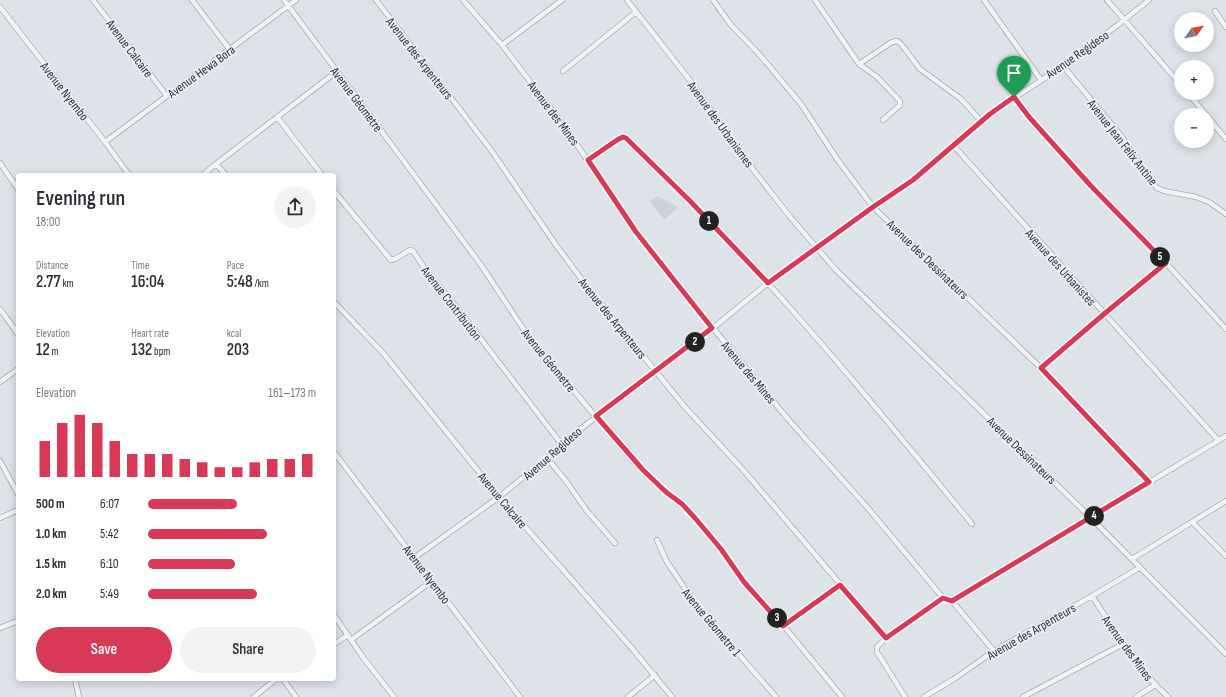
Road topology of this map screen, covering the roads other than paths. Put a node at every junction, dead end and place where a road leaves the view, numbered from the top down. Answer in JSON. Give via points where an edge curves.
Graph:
{"nodes":[{"id":1,"x":93,"y":0,"type":"edge"},
{"id":2,"x":192,"y":0,"type":"edge"},
{"id":3,"x":284,"y":0,"type":"edge"},
{"id":4,"x":296,"y":0,"type":"edge"},
{"id":5,"x":376,"y":0,"type":"edge"},
{"id":6,"x":463,"y":0,"type":"edge"},
{"id":7,"x":562,"y":0,"type":"edge"},
{"id":8,"x":627,"y":0,"type":"edge"},
{"id":9,"x":713,"y":0,"type":"edge"},
{"id":10,"x":815,"y":0,"type":"edge"},
{"id":11,"x":984,"y":0,"type":"edge"},
{"id":12,"x":1107,"y":0,"type":"edge"},
{"id":13,"x":1149,"y":0,"type":"edge"},
{"id":14,"x":288,"y":6,"type":"junction"},
{"id":15,"x":0,"y":7,"type":"edge"},
{"id":16,"x":1215,"y":11,"type":"dead end"},
{"id":17,"x":636,"y":12,"type":"junction"},
{"id":18,"x":1123,"y":20,"type":"junction"},
{"id":19,"x":1226,"y":27,"type":"edge"},
{"id":20,"x":502,"y":45,"type":"junction"},
{"id":21,"x":230,"y":50,"type":"junction"},
{"id":22,"x":859,"y":64,"type":"junction"},
{"id":23,"x":1062,"y":66,"type":"junction"},
{"id":24,"x":563,"y":71,"type":"dead end"},
{"id":25,"x":336,"y":72,"type":"junction"},
{"id":26,"x":1174,"y":77,"type":"edge"},
{"id":27,"x":1041,"y":80,"type":"junction"},
{"id":28,"x":167,"y":96,"type":"junction"},
{"id":29,"x":1014,"y":97,"type":"junction"},
{"id":30,"x":1194,"y":100,"type":"edge"},
{"id":31,"x":1201,"y":108,"type":"edge"},
{"id":32,"x":277,"y":117,"type":"junction"},
{"id":33,"x":883,"y":120,"type":"dead end"},
{"id":34,"x":981,"y":121,"type":"junction"},
{"id":35,"x":1214,"y":124,"type":"edge"},
{"id":36,"x":1226,"y":139,"type":"edge"},
{"id":37,"x":105,"y":142,"type":"junction"},
{"id":38,"x":954,"y":146,"type":"junction"},
{"id":39,"x":588,"y":160,"type":"junction"},
{"id":40,"x":0,"y":163,"type":"edge"},
{"id":41,"x":216,"y":164,"type":"junction"},
{"id":42,"x":128,"y":173,"type":"edge"},
{"id":43,"x":205,"y":173,"type":"edge"},
{"id":44,"x":224,"y":173,"type":"edge"},
{"id":45,"x":320,"y":173,"type":"edge"},
{"id":46,"x":16,"y":186,"type":"edge"},
{"id":47,"x":336,"y":193,"type":"edge"},
{"id":48,"x":873,"y":207,"type":"junction"},
{"id":49,"x":1226,"y":214,"type":"edge"},
{"id":50,"x":817,"y":248,"type":"junction"},
{"id":51,"x":1166,"y":263,"type":"junction"},
{"id":52,"x":768,"y":283,"type":"junction"},
{"id":53,"x":336,"y":304,"type":"edge"},
{"id":54,"x":0,"y":309,"type":"edge"},
{"id":55,"x":1104,"y":314,"type":"junction"},
{"id":56,"x":712,"y":328,"type":"junction"},
{"id":57,"x":1226,"y":329,"type":"edge"},
{"id":58,"x":16,"y":331,"type":"edge"},
{"id":59,"x":1041,"y":368,"type":"junction"},
{"id":60,"x":16,"y":370,"type":"edge"},
{"id":61,"x":656,"y":372,"type":"junction"},
{"id":62,"x":0,"y":382,"type":"edge"},
{"id":63,"x":596,"y":416,"type":"junction"},
{"id":64,"x":1226,"y":436,"type":"edge"},
{"id":65,"x":1218,"y":440,"type":"junction"},
{"id":66,"x":562,"y":445,"type":"junction"},
{"id":67,"x":336,"y":455,"type":"edge"},
{"id":68,"x":547,"y":458,"type":"junction"},
{"id":69,"x":0,"y":461,"type":"edge"},
{"id":70,"x":1149,"y":482,"type":"junction"},
{"id":71,"x":16,"y":490,"type":"edge"},
{"id":72,"x":499,"y":497,"type":"junction"},
{"id":73,"x":1226,"y":501,"type":"edge"},
{"id":74,"x":16,"y":511,"type":"edge"},
{"id":75,"x":0,"y":518,"type":"edge"},
{"id":76,"x":1091,"y":518,"type":"junction"},
{"id":77,"x":1192,"y":522,"type":"junction"},
{"id":78,"x":972,"y":524,"type":"dead end"},
{"id":79,"x":657,"y":540,"type":"dead end"},
{"id":80,"x":615,"y":544,"type":"dead end"},
{"id":81,"x":1226,"y":556,"type":"edge"},
{"id":82,"x":414,"y":558,"type":"junction"},
{"id":83,"x":1132,"y":559,"type":"junction"},
{"id":84,"x":1139,"y":568,"type":"junction"},
{"id":85,"x":432,"y":581,"type":"junction"},
{"id":86,"x":840,"y":585,"type":"junction"},
{"id":87,"x":1092,"y":596,"type":"junction"},
{"id":88,"x":943,"y":598,"type":"junction"},
{"id":89,"x":952,"y":601,"type":"junction"},
{"id":90,"x":336,"y":618,"type":"edge"},
{"id":91,"x":16,"y":622,"type":"edge"},
{"id":92,"x":783,"y":626,"type":"junction"},
{"id":93,"x":0,"y":628,"type":"edge"},
{"id":94,"x":349,"y":638,"type":"junction"},
{"id":95,"x":886,"y":638,"type":"junction"},
{"id":96,"x":336,"y":643,"type":"edge"},
{"id":97,"x":1123,"y":644,"type":"junction"},
{"id":98,"x":994,"y":651,"type":"junction"},
{"id":99,"x":1226,"y":654,"type":"edge"},
{"id":100,"x":655,"y":675,"type":"junction"},
{"id":101,"x":75,"y":681,"type":"edge"},
{"id":102,"x":274,"y":681,"type":"edge"},
{"id":103,"x":284,"y":681,"type":"edge"},
{"id":104,"x":1155,"y":685,"type":"junction"},
{"id":105,"x":79,"y":697,"type":"edge"},
{"id":106,"x":254,"y":697,"type":"edge"},
{"id":107,"x":296,"y":697,"type":"edge"},
{"id":108,"x":394,"y":697,"type":"edge"},
{"id":109,"x":520,"y":697,"type":"edge"},
{"id":110,"x":628,"y":697,"type":"edge"},
{"id":111,"x":672,"y":697,"type":"edge"},
{"id":112,"x":776,"y":697,"type":"edge"},
{"id":113,"x":842,"y":697,"type":"edge"},
{"id":114,"x":905,"y":697,"type":"edge"},
{"id":115,"x":924,"y":697,"type":"edge"},
{"id":116,"x":1023,"y":697,"type":"edge"},
{"id":117,"x":1136,"y":697,"type":"edge"},
{"id":118,"x":1168,"y":697,"type":"edge"}],
"edges":[{"from":1,"to":28,"type":"street","name":"Avenue Calcaire"},
{"from":2,"to":21,"type":"street"},
{"from":3,"to":14,"type":"street","name":"Avenue Géometre"},
{"from":4,"to":14,"type":"street","name":"Avenue Hewa Bora"},
{"from":5,"to":61,"type":"street","name":"Avenue des Arpenteurs","via":[[491,150],[578,275]]},
{"from":6,"to":20,"type":"street","name":"Avenue des Mines"},
{"from":7,"to":20,"type":"street"},
{"from":8,"to":17,"type":"street","name":"Avenue des Urbanismes"},
{"from":9,"to":48,"type":"street","name":"Avenue des Dessinateurs","via":[[731,25],[801,104],[837,159]]},
{"from":10,"to":22,"type":"street"},
{"from":11,"to":27,"type":"street"},
{"from":12,"to":18,"type":"street"},
{"from":13,"to":18,"type":"street","name":"Avenue Regideso"},
{"from":14,"to":21,"type":"street","name":"Avenue Hewa Bora"},
{"from":14,"to":25,"type":"street","name":"Avenue Géometre"},
{"from":15,"to":37,"type":"street","name":"Avenue Nyembo"},
{"from":16,"to":19,"type":"street"},
{"from":17,"to":24,"type":"street"},
{"from":17,"to":50,"type":"street","name":"Avenue des Urbanismes","via":[[692,83],[741,154]]},
{"from":18,"to":23,"type":"street","name":"Avenue Regideso"},
{"from":18,"to":26,"type":"street"},
{"from":20,"to":39,"type":"street","name":"Avenue des Mines"},
{"from":21,"to":28,"type":"street","name":"Avenue Hewa Bora"},
{"from":22,"to":33,"type":"street","via":[[877,77],[900,101],[900,105]]},
{"from":22,"to":34,"type":"street","via":[[892,42],[898,42],[920,69],[961,99]]},
{"from":23,"to":27,"type":"street","name":"Avenue Regideso"},
{"from":23,"to":49,"type":"street","name":"Avenue Jean Felix Antine","via":[[1122,138],[1157,188],[1210,202]]},
{"from":25,"to":32,"type":"street"},
{"from":25,"to":63,"type":"street","name":"Avenue Géometre","via":[[476,259],[528,336]]},
{"from":27,"to":29,"type":"street","name":"Avenue Regideso"},
{"from":28,"to":37,"type":"street","name":"Avenue Hewa Bora"},
{"from":29,"to":34,"type":"street","name":"Avenue Regideso"},
{"from":29,"to":51,"type":"street","via":[[1091,186]]},
{"from":30,"to":31,"type":"street"},
{"from":32,"to":41,"type":"street"},
{"from":32,"to":45,"type":"street"},
{"from":34,"to":38,"type":"street","name":"Avenue Regideso"},
{"from":35,"to":36,"type":"street"},
{"from":37,"to":42,"type":"street","name":"Avenue Nyembo"},
{"from":38,"to":48,"type":"street","name":"Avenue Regideso","via":[[913,180]]},
{"from":38,"to":55,"type":"street","name":"Avenue des Urbanistes"},
{"from":39,"to":52,"type":"street","via":[[617,140],[626,138]]},
{"from":39,"to":56,"type":"street","name":"Avenue des Mines","via":[[636,232]]},
{"from":40,"to":46,"type":"street"},
{"from":41,"to":43,"type":"street"},
{"from":41,"to":44,"type":"street"},
{"from":47,"to":66,"type":"street","name":"Avenue Contribution","via":[[391,260],[413,251]]},
{"from":48,"to":50,"type":"street","name":"Avenue Regideso"},
{"from":48,"to":59,"type":"street","name":"Avenue des Dessinateurs"},
{"from":50,"to":52,"type":"street","name":"Avenue Regideso"},
{"from":50,"to":76,"type":"street","name":"Avenue Dessinateurs","via":[[841,275]]},
{"from":51,"to":55,"type":"street"},
{"from":51,"to":57,"type":"street"},
{"from":52,"to":56,"type":"street","name":"Avenue Regideso"},
{"from":52,"to":78,"type":"street","via":[[859,386]]},
{"from":53,"to":72,"type":"street","name":"Avenue Calcaire","via":[[383,353]]},
{"from":54,"to":58,"type":"street"},
{"from":55,"to":59,"type":"street"},
{"from":55,"to":65,"type":"street","name":"Avenue des Urbanistes"},
{"from":56,"to":61,"type":"street","name":"Avenue Regideso"},
{"from":56,"to":88,"type":"street","name":"Avenue des Mines"},
{"from":59,"to":70,"type":"street","name":"Avenue des Dessinateurs"},
{"from":60,"to":62,"type":"street"},
{"from":61,"to":63,"type":"street","name":"Avenue Regideso"},
{"from":61,"to":86,"type":"street","name":"Avenue des Arpenteurs"},
{"from":63,"to":66,"type":"street","name":"Avenue Regideso"},
{"from":63,"to":92,"type":"street","name":"Avenue Géometre","via":[[643,470],[700,523],[744,582]]},
{"from":64,"to":65,"type":"street"},
{"from":65,"to":70,"type":"street"},
{"from":66,"to":68,"type":"street","name":"Avenue Regideso"},
{"from":67,"to":82,"type":"street","name":"Avenue Nyembo"},
{"from":68,"to":72,"type":"street","name":"Avenue Regideso"},
{"from":68,"to":80,"type":"street"},
{"from":69,"to":71,"type":"street"},
{"from":70,"to":76,"type":"street"},
{"from":72,"to":82,"type":"street","name":"Avenue Regideso"},
{"from":72,"to":100,"type":"street","name":"Avenue Calcaire"},
{"from":73,"to":77,"type":"street"},
{"from":74,"to":75,"type":"street"},
{"from":76,"to":83,"type":"street","name":"Avenue Dessinateurs"},
{"from":76,"to":89,"type":"street"},
{"from":77,"to":81,"type":"street"},
{"from":77,"to":83,"type":"street"},
{"from":79,"to":112,"type":"street","name":"Avenue Géometre 1","via":[[696,605]]},
{"from":82,"to":85,"type":"street","name":"Avenue Nyembo"},
{"from":83,"to":84,"type":"street","name":"Avenue Dessinateurs"},
{"from":84,"to":87,"type":"street","name":"Avenue des Arpenteurs"},
{"from":84,"to":99,"type":"street","name":"Avenue Dessinateurs"},
{"from":85,"to":94,"type":"street"},
{"from":85,"to":109,"type":"street","name":"Avenue Nyembo"},
{"from":86,"to":92,"type":"street"},
{"from":86,"to":95,"type":"street","name":"Avenue des Arpenteurs"},
{"from":87,"to":97,"type":"street","name":"Avenue des Mines"},
{"from":87,"to":98,"type":"street","name":"Avenue des Arpenteurs"},
{"from":88,"to":89,"type":"street"},
{"from":88,"to":95,"type":"street"},
{"from":89,"to":98,"type":"street"},
{"from":90,"to":94,"type":"street"},
{"from":91,"to":93,"type":"street"},
{"from":92,"to":113,"type":"street","name":"Avenue Géometre"},
{"from":94,"to":96,"type":"street"},
{"from":94,"to":108,"type":"street"},
{"from":95,"to":114,"type":"street","via":[[877,647],[877,652]]},
{"from":97,"to":104,"type":"street","name":"Avenue des Mines"},
{"from":97,"to":116,"type":"street"},
{"from":98,"to":115,"type":"street","name":"Avenue des Arpenteurs"},
{"from":100,"to":110,"type":"street"},
{"from":100,"to":111,"type":"street","name":"Avenue Calcaire"},
{"from":101,"to":105,"type":"street"},
{"from":102,"to":106,"type":"street"},
{"from":103,"to":107,"type":"street"},
{"from":104,"to":117,"type":"street"},
{"from":104,"to":118,"type":"street","name":"Avenue des Mines"}]}
